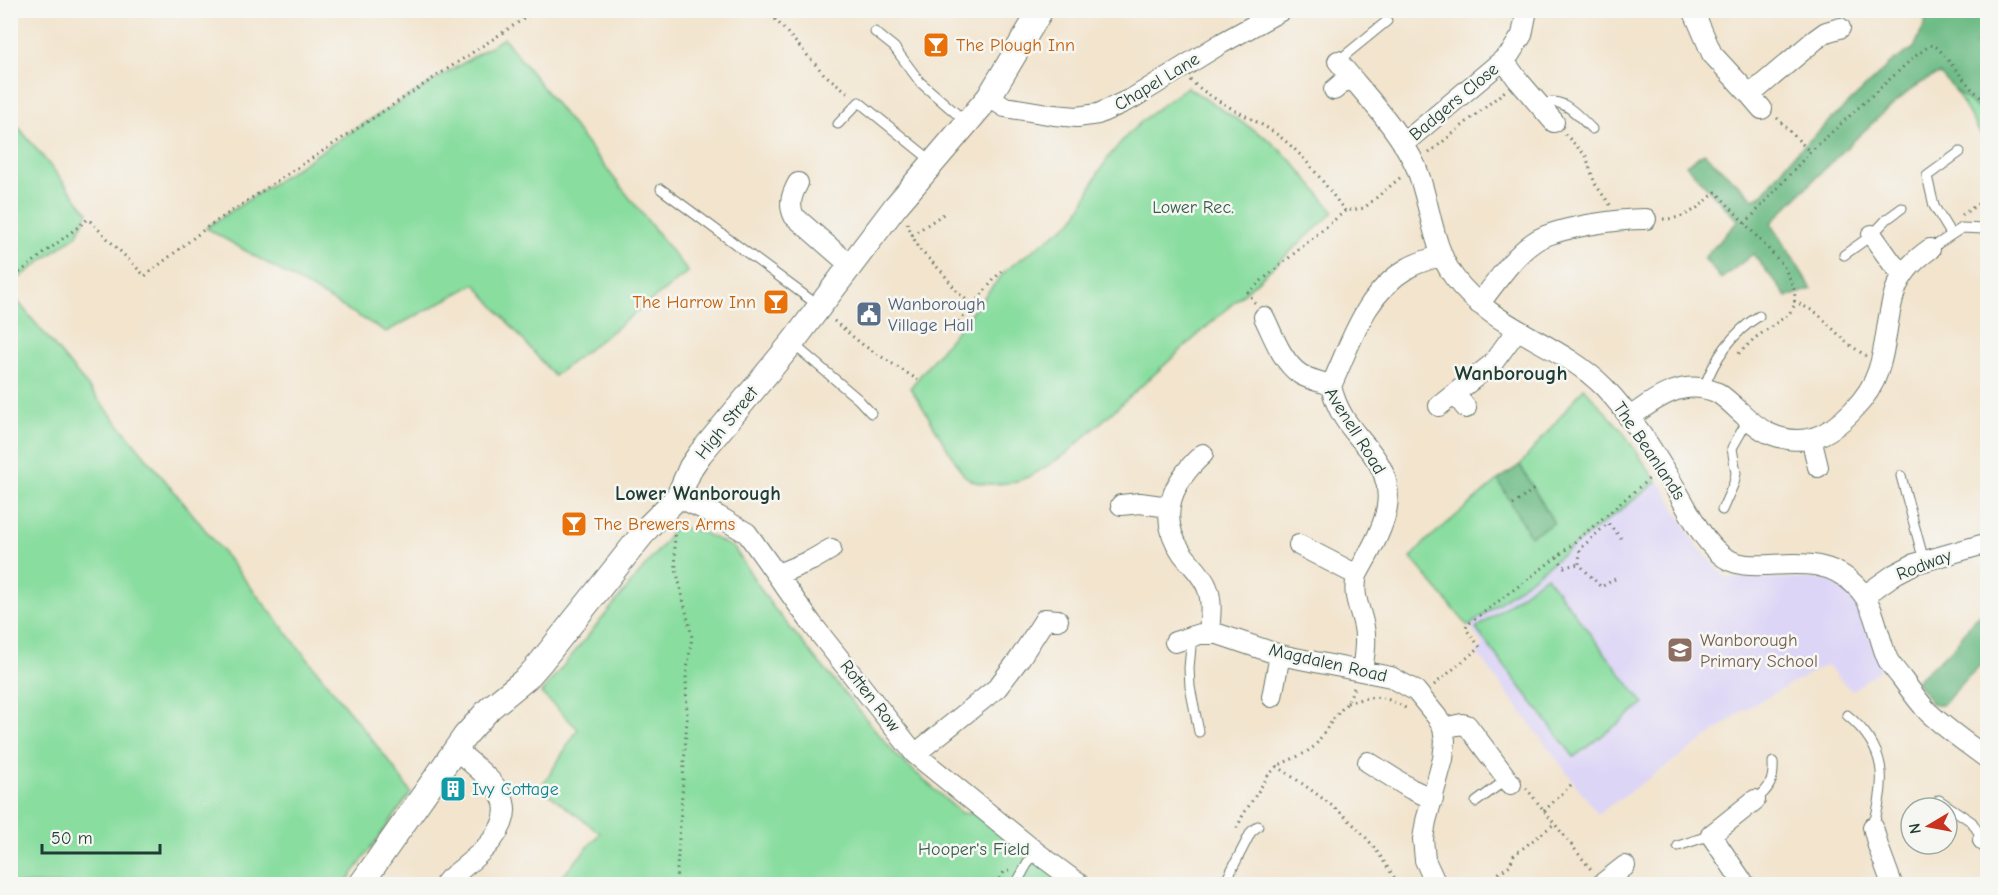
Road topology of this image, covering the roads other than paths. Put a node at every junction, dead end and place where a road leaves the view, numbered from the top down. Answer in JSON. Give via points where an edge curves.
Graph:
{"nodes":[{"id":1,"x":1282,"y":10,"type":"edge"},
{"id":2,"x":1527,"y":10,"type":"edge"},
{"id":3,"x":1693,"y":10,"type":"edge"},
{"id":4,"x":1038,"y":11,"type":"edge"},
{"id":5,"x":1387,"y":21,"type":"dead end"},
{"id":6,"x":1840,"y":28,"type":"dead end"},
{"id":7,"x":875,"y":32,"type":"dead end"},
{"id":8,"x":1504,"y":61,"type":"junction"},
{"id":9,"x":1344,"y":69,"type":"junction"},
{"id":10,"x":1334,"y":90,"type":"dead end"},
{"id":11,"x":989,"y":97,"type":"junction"},
{"id":12,"x":1540,"y":105,"type":"junction"},
{"id":13,"x":1554,"y":122,"type":"road end"},
{"id":14,"x":968,"y":123,"type":"junction"},
{"id":15,"x":838,"y":124,"type":"dead end"},
{"id":16,"x":1592,"y":129,"type":"dead end"},
{"id":17,"x":1404,"y":144,"type":"junction"},
{"id":18,"x":1960,"y":152,"type":"dead end"},
{"id":19,"x":933,"y":162,"type":"junction"},
{"id":20,"x":798,"y":183,"type":"dead end"},
{"id":21,"x":661,"y":189,"type":"dead end"},
{"id":22,"x":1902,"y":208,"type":"dead end"},
{"id":23,"x":1646,"y":219,"type":"road end"},
{"id":24,"x":1984,"y":229,"type":"dead end"},
{"id":25,"x":1949,"y":230,"type":"junction"},
{"id":26,"x":1872,"y":236,"type":"junction"},
{"id":27,"x":1930,"y":249,"type":"joint"},
{"id":28,"x":1442,"y":255,"type":"junction"},
{"id":29,"x":1844,"y":255,"type":"dead end"},
{"id":30,"x":850,"y":264,"type":"junction"},
{"id":31,"x":1903,"y":274,"type":"junction"},
{"id":32,"x":1479,"y":304,"type":"junction"},
{"id":33,"x":819,"y":306,"type":"junction"},
{"id":34,"x":1759,"y":316,"type":"dead end"},
{"id":35,"x":1264,"y":317,"type":"road end"},
{"id":36,"x":1517,"y":330,"type":"junction"},
{"id":37,"x":792,"y":343,"type":"junction"},
{"id":38,"x":1331,"y":386,"type":"junction"},
{"id":39,"x":1704,"y":388,"type":"junction"},
{"id":40,"x":1453,"y":402,"type":"dead end"},
{"id":41,"x":871,"y":413,"type":"dead end"},
{"id":42,"x":1629,"y":418,"type":"junction"},
{"id":43,"x":1748,"y":420,"type":"junction"},
{"id":44,"x":1817,"y":436,"type":"junction"},
{"id":45,"x":1203,"y":454,"type":"dead end"},
{"id":46,"x":1818,"y":467,"type":"dead end"},
{"id":47,"x":1901,"y":476,"type":"dead end"},
{"id":48,"x":678,"y":497,"type":"junction"},
{"id":49,"x":1121,"y":505,"type":"dead end"},
{"id":50,"x":1169,"y":507,"type":"junction"},
{"id":51,"x":1722,"y":510,"type":"dead end"},
{"id":52,"x":1988,"y":543,"type":"edge"},
{"id":53,"x":1299,"y":545,"type":"dead end"},
{"id":54,"x":831,"y":549,"type":"dead end"},
{"id":55,"x":1924,"y":561,"type":"junction"},
{"id":56,"x":778,"y":574,"type":"junction"},
{"id":57,"x":1357,"y":575,"type":"junction"},
{"id":58,"x":1864,"y":596,"type":"junction"},
{"id":59,"x":1058,"y":620,"type":"dead end"},
{"id":60,"x":1192,"y":637,"type":"junction"},
{"id":61,"x":1280,"y":655,"type":"junction"},
{"id":62,"x":1362,"y":671,"type":"junction"},
{"id":63,"x":1272,"y":697,"type":"dead end"},
{"id":64,"x":1847,"y":716,"type":"dead end"},
{"id":65,"x":1443,"y":728,"type":"junction"},
{"id":66,"x":1199,"y":732,"type":"dead end"},
{"id":67,"x":456,"y":749,"type":"junction"},
{"id":68,"x":915,"y":754,"type":"junction"},
{"id":69,"x":1988,"y":759,"type":"edge"},
{"id":70,"x":1368,"y":762,"type":"dead end"},
{"id":71,"x":1773,"y":762,"type":"dead end"},
{"id":72,"x":1509,"y":782,"type":"joint"},
{"id":73,"x":1432,"y":799,"type":"junction"},
{"id":74,"x":1755,"y":800,"type":"joint"},
{"id":75,"x":1476,"y":802,"type":"dead end"},
{"id":76,"x":1959,"y":813,"type":"edge"},
{"id":77,"x":1258,"y":826,"type":"dead end"},
{"id":78,"x":1874,"y":827,"type":"joint"},
{"id":79,"x":1711,"y":836,"type":"junction"},
{"id":80,"x":1985,"y":842,"type":"edge"},
{"id":81,"x":1678,"y":846,"type":"dead end"},
{"id":82,"x":1036,"y":852,"type":"junction"},
{"id":83,"x":1625,"y":866,"type":"dead end"},
{"id":84,"x":1603,"y":884,"type":"edge"},
{"id":85,"x":361,"y":885,"type":"edge"},
{"id":86,"x":445,"y":885,"type":"edge"},
{"id":87,"x":1017,"y":885,"type":"edge"},
{"id":88,"x":1079,"y":885,"type":"edge"},
{"id":89,"x":1222,"y":885,"type":"edge"},
{"id":90,"x":1436,"y":885,"type":"edge"},
{"id":91,"x":1744,"y":885,"type":"edge"},
{"id":92,"x":1892,"y":885,"type":"edge"}],
"edges":[{"from":1,"to":11,"type":"street","name":"Chapel Lane","via":[[1107,112],[1054,115],[1005,106]]},
{"from":2,"to":8,"type":"street","name":"Badgers Close","via":[[1522,35]]},
{"from":3,"to":6,"type":"street","via":[[1712,54],[1756,102],[1815,40]]},
{"from":4,"to":11,"type":"street","name":"High Street"},
{"from":5,"to":9,"type":"lane"},
{"from":7,"to":14,"type":"lane","via":[[894,47],[920,82]]},
{"from":8,"to":12,"type":"street","name":"Badgers Close"},
{"from":8,"to":17,"type":"street","name":"Badgers Close"},
{"from":9,"to":10,"type":"street"},
{"from":9,"to":17,"type":"street","name":"The Beanlands"},
{"from":11,"to":14,"type":"street","name":"High Street"},
{"from":12,"to":13,"type":"street","name":"Badgers Close"},
{"from":12,"to":16,"type":"lane","via":[[1561,102]]},
{"from":14,"to":19,"type":"street","name":"High Street"},
{"from":15,"to":19,"type":"lane","via":[[859,102]]},
{"from":17,"to":28,"type":"street","name":"The Beanlands","via":[[1415,165]]},
{"from":18,"to":25,"type":"lane","via":[[1926,176],[1934,206]]},
{"from":19,"to":30,"type":"street","name":"High Street"},
{"from":20,"to":30,"type":"street","via":[[792,197],[794,216]]},
{"from":21,"to":33,"type":"lane"},
{"from":22,"to":26,"type":"lane"},
{"from":23,"to":32,"type":"street","via":[[1555,233],[1534,242]]},
{"from":24,"to":25,"type":"lane"},
{"from":25,"to":27,"type":"lane"},
{"from":26,"to":29,"type":"lane"},
{"from":26,"to":31,"type":"street"},
{"from":27,"to":31,"type":"street"},
{"from":28,"to":32,"type":"street","name":"The Beanlands","via":[[1455,279]]},
{"from":28,"to":38,"type":"street","via":[[1409,268],[1372,301],[1355,329]]},
{"from":30,"to":33,"type":"street","name":"High Street"},
{"from":31,"to":44,"type":"street","via":[[1890,309],[1876,379],[1863,400]]},
{"from":32,"to":36,"type":"street","name":"The Beanlands"},
{"from":33,"to":37,"type":"street","name":"High Street"},
{"from":34,"to":39,"type":"lane","via":[[1731,341]]},
{"from":35,"to":38,"type":"street","name":"Avenell Road","via":[[1294,369]]},
{"from":36,"to":40,"type":"street","via":[[1498,358]]},
{"from":36,"to":42,"type":"street","name":"The Beanlands","via":[[1588,373]]},
{"from":37,"to":41,"type":"lane"},
{"from":37,"to":48,"type":"street","name":"High Street","via":[[700,454]]},
{"from":38,"to":57,"type":"street","name":"Avenell Road","via":[[1340,413],[1376,460],[1387,486],[1387,515]]},
{"from":39,"to":42,"type":"street","via":[[1672,390]]},
{"from":39,"to":43,"type":"street","via":[[1725,397]]},
{"from":42,"to":58,"type":"street","name":"The Beanlands","via":[[1719,554],[1746,565],[1823,566],[1850,580]]},
{"from":43,"to":44,"type":"street","via":[[1773,435],[1789,439]]},
{"from":43,"to":51,"type":"lane","via":[[1732,448],[1736,473]]},
{"from":44,"to":46,"type":"street"},
{"from":45,"to":50,"type":"street","via":[[1179,480]]},
{"from":47,"to":55,"type":"lane"},
{"from":48,"to":56,"type":"street","name":"Rotten Row","via":[[747,533]]},
{"from":48,"to":67,"type":"street","name":"High Street","via":[[649,526],[534,670],[490,708]]},
{"from":49,"to":50,"type":"street"},
{"from":50,"to":60,"type":"street","via":[[1173,538],[1208,588],[1210,603]]},
{"from":52,"to":55,"type":"street","name":"Rodway"},
{"from":53,"to":57,"type":"street"},
{"from":54,"to":56,"type":"street"},
{"from":55,"to":58,"type":"street","name":"Rodway","via":[[1895,574]]},
{"from":56,"to":68,"type":"street","name":"Rotten Row"},
{"from":57,"to":62,"type":"street","name":"Avenell Road","via":[[1355,600],[1365,636]]},
{"from":58,"to":69,"type":"street","name":"The Beanlands","via":[[1891,665],[1930,714]]},
{"from":59,"to":68,"type":"street","via":[[1045,619],[997,688]]},
{"from":60,"to":61,"type":"street","name":"Magdalen Road","via":[[1230,638]]},
{"from":60,"to":66,"type":"lane","via":[[1190,687]]},
{"from":61,"to":62,"type":"street","name":"Magdalen Road"},
{"from":61,"to":63,"type":"street"},
{"from":62,"to":65,"type":"street","name":"Magdalen Road","via":[[1410,686],[1423,697]]},
{"from":64,"to":78,"type":"lane","via":[[1864,732],[1882,769]]},
{"from":65,"to":72,"type":"street","via":[[1467,725]]},
{"from":65,"to":73,"type":"street","via":[[1443,759]]},
{"from":67,"to":85,"type":"street","name":"High Street"},
{"from":67,"to":86,"type":"street","via":[[501,796],[504,818],[492,841]]},
{"from":68,"to":82,"type":"street","name":"Rotten Row"},
{"from":70,"to":73,"type":"street"},
{"from":71,"to":74,"type":"lane","via":[[1770,787]]},
{"from":72,"to":75,"type":"lane"},
{"from":73,"to":90,"type":"street","via":[[1423,850]]},
{"from":74,"to":79,"type":"street"},
{"from":76,"to":80,"type":"lane","via":[[1972,822]]},
{"from":77,"to":89,"type":"lane"},
{"from":78,"to":92,"type":"street"},
{"from":79,"to":81,"type":"lane"},
{"from":79,"to":91,"type":"street"},
{"from":82,"to":87,"type":"lane"},
{"from":82,"to":88,"type":"street","name":"Rotten Row"},
{"from":83,"to":84,"type":"street"}]}
